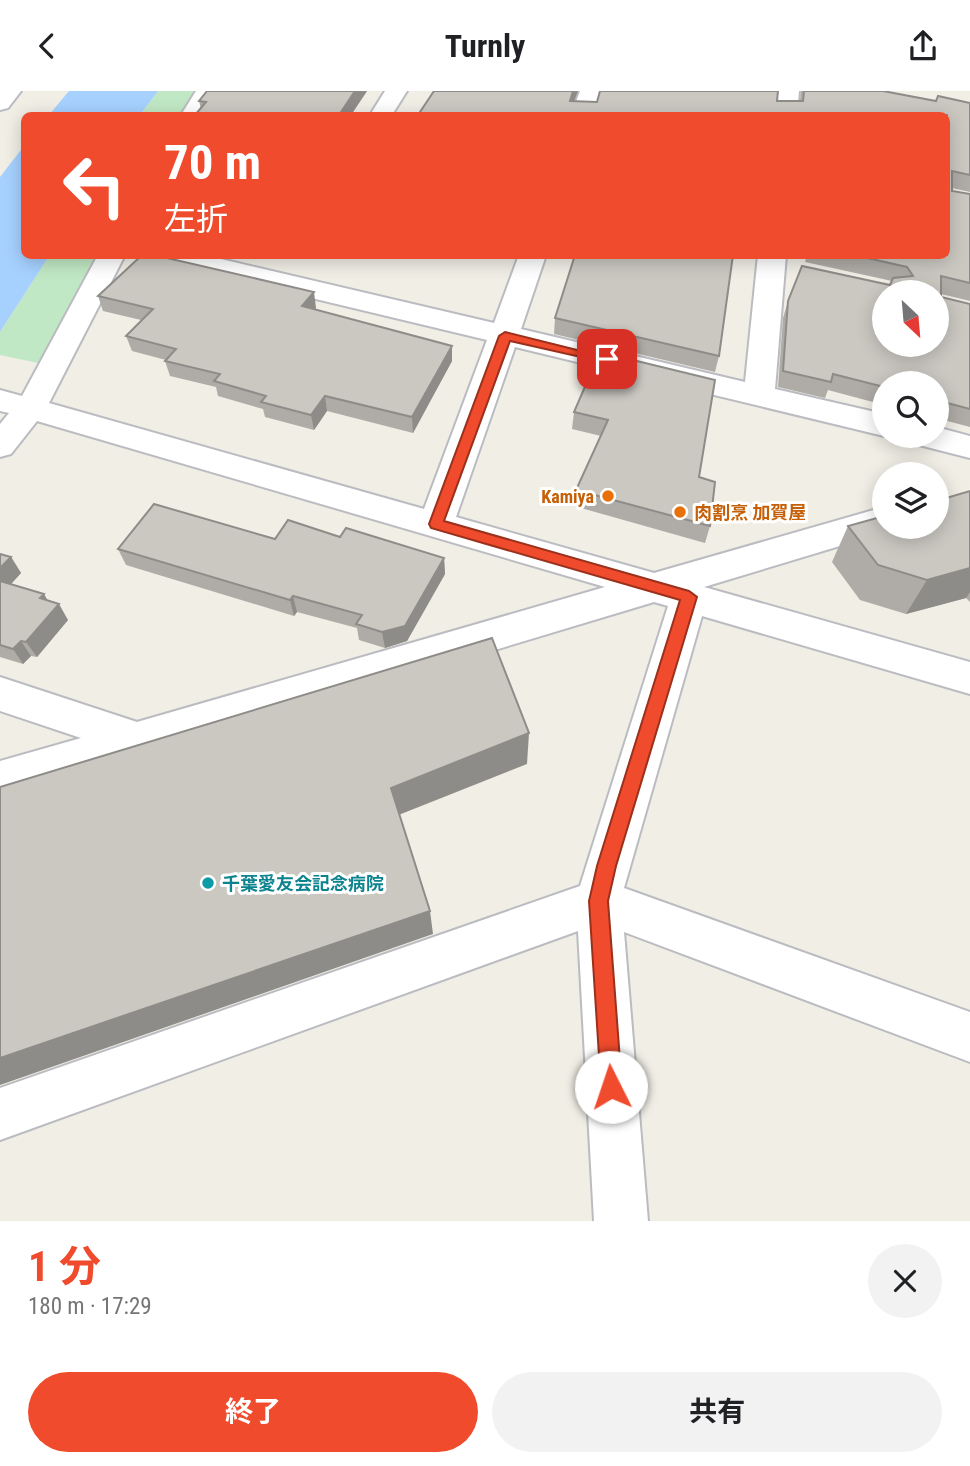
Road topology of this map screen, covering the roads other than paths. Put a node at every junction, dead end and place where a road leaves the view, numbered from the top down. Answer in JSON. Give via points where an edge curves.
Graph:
{"nodes":[{"id":1,"x":10,"y":91,"type":"edge"},
{"id":2,"x":207,"y":91,"type":"edge"},
{"id":3,"x":396,"y":91,"type":"edge"},
{"id":4,"x":591,"y":91,"type":"edge"},
{"id":5,"x":788,"y":91,"type":"edge"},
{"id":6,"x":0,"y":103,"type":"edge"},
{"id":7,"x":194,"y":112,"type":"edge"},
{"id":8,"x":383,"y":112,"type":"edge"},
{"id":9,"x":584,"y":112,"type":"edge"},
{"id":10,"x":786,"y":112,"type":"edge"},
{"id":11,"x":110,"y":259,"type":"edge"},
{"id":12,"x":183,"y":259,"type":"edge"},
{"id":13,"x":293,"y":259,"type":"edge"},
{"id":14,"x":532,"y":259,"type":"edge"},
{"id":15,"x":781,"y":264,"type":"edge"},
{"id":16,"x":278,"y":283,"type":"junction"},
{"id":17,"x":505,"y":336,"type":"junction"},
{"id":18,"x":759,"y":395,"type":"junction"},
{"id":19,"x":13,"y":404,"type":"edge"},
{"id":20,"x":872,"y":422,"type":"edge"},
{"id":21,"x":949,"y":442,"type":"edge"},
{"id":22,"x":0,"y":446,"type":"edge"},
{"id":23,"x":970,"y":447,"type":"edge"},
{"id":24,"x":436,"y":524,"type":"junction"},
{"id":25,"x":872,"y":524,"type":"edge"},
{"id":26,"x":671,"y":592,"type":"junction"},
{"id":27,"x":970,"y":678,"type":"edge"},
{"id":28,"x":0,"y":694,"type":"edge"},
{"id":29,"x":139,"y":740,"type":"junction"},
{"id":30,"x":0,"y":780,"type":"edge"},
{"id":31,"x":599,"y":901,"type":"junction"},
{"id":32,"x":970,"y":1037,"type":"edge"},
{"id":33,"x":0,"y":1114,"type":"edge"},
{"id":34,"x":621,"y":1221,"type":"edge"}],
"edges":[{"from":1,"to":6,"type":"street"},
{"from":2,"to":7,"type":"street"},
{"from":3,"to":8,"type":"street"},
{"from":4,"to":9,"type":"street"},
{"from":5,"to":10,"type":"street"},
{"from":11,"to":19,"type":"street"},
{"from":12,"to":16,"type":"street"},
{"from":13,"to":16,"type":"street"},
{"from":14,"to":17,"type":"street"},
{"from":15,"to":18,"type":"street"},
{"from":16,"to":17,"type":"street"},
{"from":17,"to":18,"type":"street"},
{"from":17,"to":24,"type":"street"},
{"from":18,"to":20,"type":"street"},
{"from":19,"to":22,"type":"street"},
{"from":19,"to":24,"type":"street"},
{"from":21,"to":23,"type":"street"},
{"from":24,"to":26,"type":"street"},
{"from":25,"to":26,"type":"street"},
{"from":26,"to":27,"type":"street"},
{"from":26,"to":29,"type":"street"},
{"from":26,"to":31,"type":"street"},
{"from":28,"to":29,"type":"street"},
{"from":29,"to":30,"type":"street"},
{"from":31,"to":32,"type":"street"},
{"from":31,"to":33,"type":"street"},
{"from":31,"to":34,"type":"street"}]}
